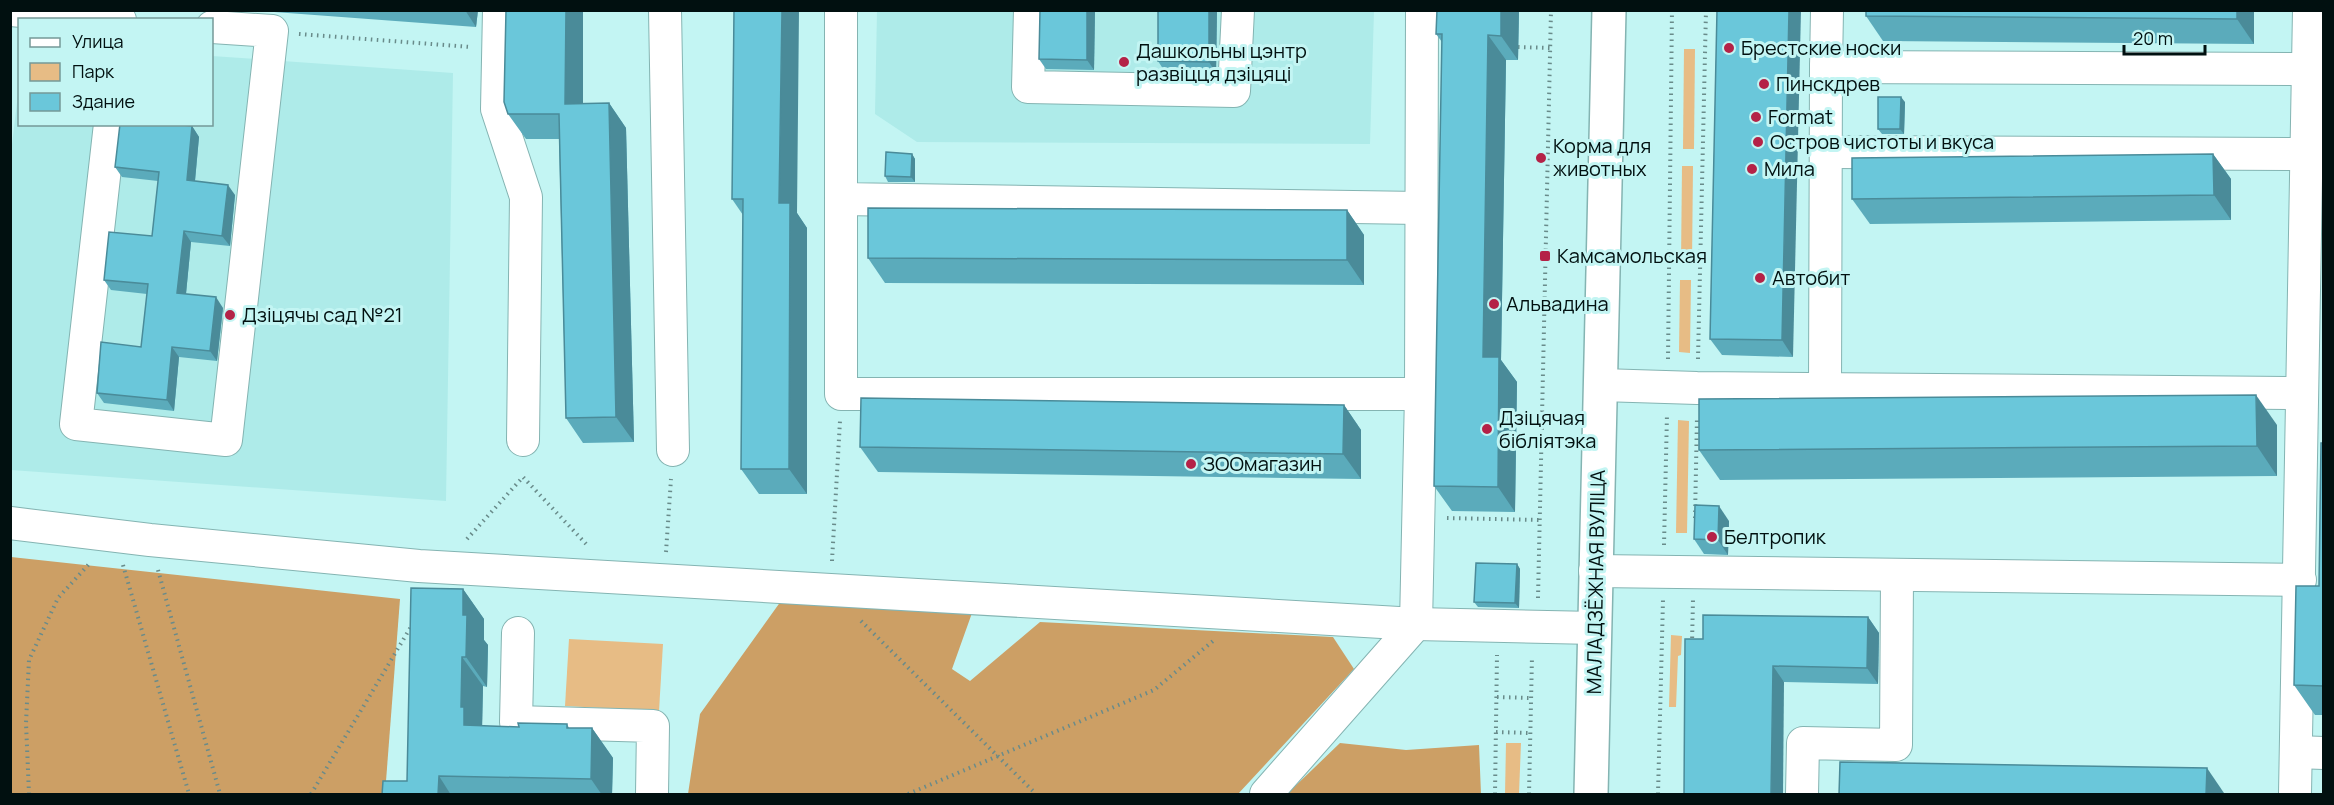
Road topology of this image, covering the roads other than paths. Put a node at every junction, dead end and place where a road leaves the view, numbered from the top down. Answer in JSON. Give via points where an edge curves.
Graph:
{"nodes":[{"id":1,"x":11,"y":10,"type":"edge"},
{"id":2,"x":499,"y":10,"type":"edge"},
{"id":3,"x":665,"y":10,"type":"edge"},
{"id":4,"x":841,"y":10,"type":"edge"},
{"id":5,"x":1030,"y":10,"type":"edge"},
{"id":6,"x":1238,"y":10,"type":"edge"},
{"id":7,"x":1422,"y":10,"type":"edge"},
{"id":8,"x":1609,"y":10,"type":"edge"},
{"id":9,"x":1827,"y":10,"type":"edge"},
{"id":10,"x":2309,"y":10,"type":"edge"},
{"id":11,"x":98,"y":18,"type":"edge"},
{"id":12,"x":213,"y":27,"type":"edge"},
{"id":13,"x":1826,"y":67,"type":"junction"},
{"id":14,"x":2308,"y":69,"type":"junction"},
{"id":15,"x":110,"y":126,"type":"edge"},
{"id":16,"x":1827,"y":152,"type":"junction"},
{"id":17,"x":2307,"y":154,"type":"junction"},
{"id":18,"x":842,"y":199,"type":"junction"},
{"id":19,"x":1420,"y":208,"type":"junction"},
{"id":20,"x":2314,"y":264,"type":"edge"},
{"id":21,"x":1601,"y":385,"type":"junction"},
{"id":22,"x":1825,"y":389,"type":"junction"},
{"id":23,"x":2302,"y":393,"type":"junction"},
{"id":24,"x":1421,"y":394,"type":"junction"},
{"id":25,"x":523,"y":440,"type":"dead end"},
{"id":26,"x":673,"y":450,"type":"road end"},
{"id":27,"x":10,"y":523,"type":"edge"},
{"id":28,"x":1595,"y":571,"type":"junction"},
{"id":29,"x":1898,"y":575,"type":"junction"},
{"id":30,"x":2300,"y":580,"type":"junction"},
{"id":31,"x":1416,"y":624,"type":"junction"},
{"id":32,"x":1595,"y":628,"type":"junction"},
{"id":33,"x":518,"y":633,"type":"dead end"},
{"id":34,"x":2309,"y":752,"type":"edge"},
{"id":35,"x":652,"y":795,"type":"edge"},
{"id":36,"x":1266,"y":795,"type":"edge"},
{"id":37,"x":1591,"y":795,"type":"edge"},
{"id":38,"x":1802,"y":795,"type":"edge"},
{"id":39,"x":2295,"y":795,"type":"edge"}],
"edges":[{"from":1,"to":11,"type":"street"},
{"from":2,"to":25,"type":"street","via":[[497,109],[526,197]]},
{"from":3,"to":26,"type":"street"},
{"from":4,"to":18,"type":"street"},
{"from":5,"to":6,"type":"street","via":[[1028,87],[1234,91]]},
{"from":7,"to":19,"type":"street"},
{"from":8,"to":21,"type":"main road","name":"МАЛАДЗЁЖНАЯ ВУЛІЦА"},
{"from":9,"to":13,"type":"street"},
{"from":10,"to":14,"type":"street"},
{"from":12,"to":15,"type":"street","via":[[272,32],[226,440],[76,424]]},
{"from":13,"to":14,"type":"street"},
{"from":13,"to":16,"type":"street"},
{"from":14,"to":17,"type":"street"},
{"from":16,"to":17,"type":"street"},
{"from":16,"to":22,"type":"street"},
{"from":17,"to":20,"type":"street"},
{"from":18,"to":19,"type":"street"},
{"from":18,"to":24,"type":"street","via":[[841,394]]},
{"from":19,"to":24,"type":"street"},
{"from":20,"to":23,"type":"street"},
{"from":21,"to":22,"type":"street"},
{"from":21,"to":28,"type":"main road","name":"МАЛАДЗЁЖНАЯ ВУЛІЦА"},
{"from":22,"to":23,"type":"street"},
{"from":23,"to":30,"type":"street"},
{"from":24,"to":31,"type":"street"},
{"from":27,"to":31,"type":"street","via":[[442,567]]},
{"from":28,"to":29,"type":"street"},
{"from":28,"to":32,"type":"main road","name":"МАЛАДЗЁЖНАЯ ВУЛІЦА"},
{"from":29,"to":30,"type":"street"},
{"from":29,"to":38,"type":"street","via":[[1896,745],[1803,743]]},
{"from":30,"to":34,"type":"street"},
{"from":31,"to":32,"type":"street"},
{"from":31,"to":36,"type":"street"},
{"from":32,"to":37,"type":"main road","name":"МАЛАДЗЁЖНАЯ ВУЛІЦА"},
{"from":33,"to":35,"type":"street","via":[[516,722],[653,726]]},
{"from":34,"to":39,"type":"street"}]}
